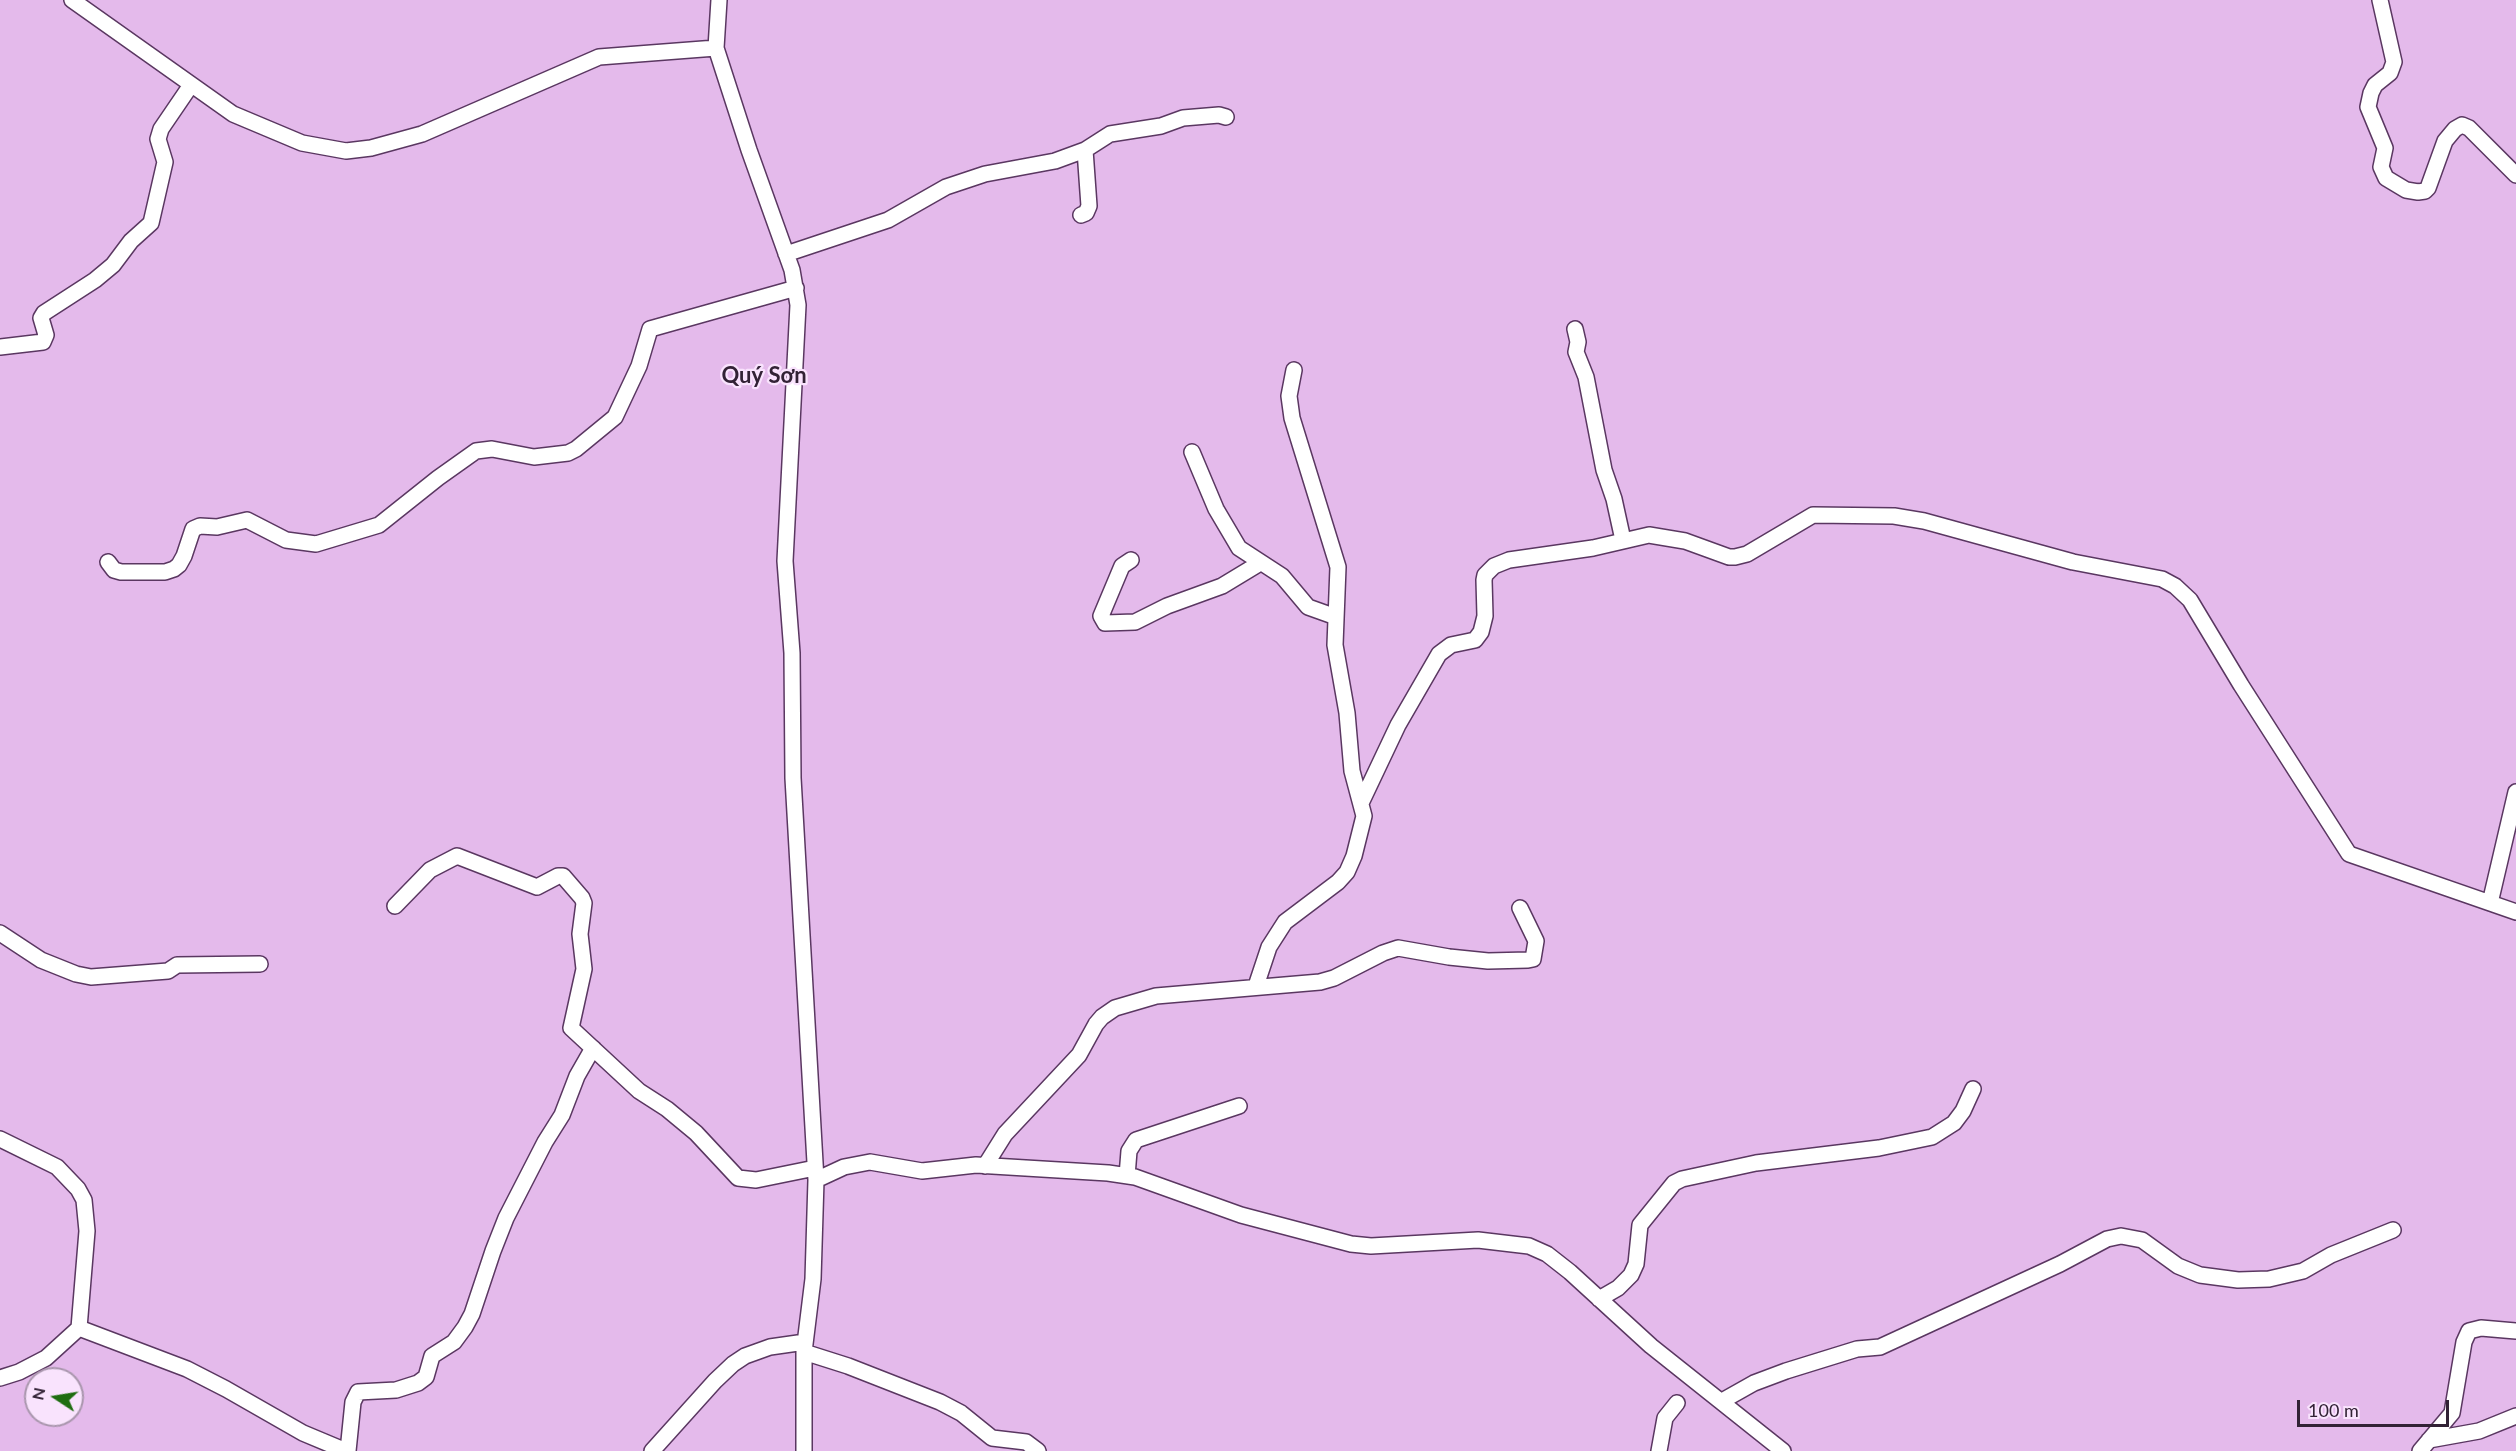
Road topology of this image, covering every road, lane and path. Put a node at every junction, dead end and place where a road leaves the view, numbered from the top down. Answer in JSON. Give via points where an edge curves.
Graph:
{"nodes":[{"id":1,"x":72,"y":0,"type":"edge"},
{"id":2,"x":719,"y":0,"type":"edge"},
{"id":3,"x":2380,"y":0,"type":"edge"},
{"id":4,"x":716,"y":48,"type":"junction"},
{"id":5,"x":191,"y":85,"type":"junction"},
{"id":6,"x":1226,"y":117,"type":"dead end"},
{"id":7,"x":1085,"y":150,"type":"junction"},
{"id":8,"x":2516,"y":175,"type":"edge"},
{"id":9,"x":1081,"y":215,"type":"dead end"},
{"id":10,"x":786,"y":254,"type":"junction"},
{"id":11,"x":796,"y":288,"type":"junction"},
{"id":12,"x":1575,"y":328,"type":"dead end"},
{"id":13,"x":0,"y":347,"type":"edge"},
{"id":14,"x":1294,"y":370,"type":"dead end"},
{"id":15,"x":1192,"y":453,"type":"dead end"},
{"id":16,"x":1623,"y":540,"type":"junction"},
{"id":17,"x":1131,"y":560,"type":"dead end"},
{"id":18,"x":108,"y":562,"type":"dead end"},
{"id":19,"x":1260,"y":563,"type":"junction"},
{"id":20,"x":1336,"y":617,"type":"junction"},
{"id":21,"x":2516,"y":792,"type":"edge"},
{"id":22,"x":1362,"y":801,"type":"junction"},
{"id":23,"x":2490,"y":903,"type":"junction"},
{"id":24,"x":395,"y":906,"type":"dead end"},
{"id":25,"x":1520,"y":908,"type":"dead end"},
{"id":26,"x":2516,"y":912,"type":"edge"},
{"id":27,"x":0,"y":933,"type":"edge"},
{"id":28,"x":260,"y":964,"type":"dead end"},
{"id":29,"x":1256,"y":986,"type":"junction"},
{"id":30,"x":594,"y":1048,"type":"junction"},
{"id":31,"x":1973,"y":1089,"type":"dead end"},
{"id":32,"x":1239,"y":1106,"type":"dead end"},
{"id":33,"x":0,"y":1139,"type":"edge"},
{"id":34,"x":985,"y":1166,"type":"junction"},
{"id":35,"x":815,"y":1174,"type":"junction"},
{"id":36,"x":1126,"y":1176,"type":"junction"},
{"id":37,"x":2393,"y":1230,"type":"dead end"},
{"id":38,"x":1599,"y":1299,"type":"junction"},
{"id":39,"x":79,"y":1328,"type":"junction"},
{"id":40,"x":2516,"y":1331,"type":"edge"},
{"id":41,"x":805,"y":1347,"type":"junction"},
{"id":42,"x":0,"y":1378,"type":"edge"},
{"id":43,"x":1722,"y":1401,"type":"junction"},
{"id":44,"x":1677,"y":1403,"type":"dead end"},
{"id":45,"x":2516,"y":1416,"type":"edge"},
{"id":46,"x":2425,"y":1445,"type":"edge"},
{"id":47,"x":347,"y":1451,"type":"edge"},
{"id":48,"x":652,"y":1451,"type":"edge"},
{"id":49,"x":804,"y":1451,"type":"edge"},
{"id":50,"x":1038,"y":1451,"type":"edge"},
{"id":51,"x":1659,"y":1451,"type":"edge"},
{"id":52,"x":1783,"y":1451,"type":"edge"}],
"edges":[{"from":1,"to":5,"type":"street"},
{"from":2,"to":4,"type":"street"},
{"from":3,"to":8,"type":"street","via":[[2394,62],[2390,73],[2375,85],[2368,107],[2385,148],[2381,167],[2386,178],[2406,190],[2425,191],[2445,141],[2463,125]]},
{"from":4,"to":5,"type":"street","via":[[599,57],[422,134],[346,151],[310,145],[272,132],[233,114]]},
{"from":4,"to":10,"type":"street"},
{"from":5,"to":13,"type":"street","via":[[158,139],[165,162],[151,223],[104,273],[44,313],[43,342]]},
{"from":6,"to":7,"type":"street","via":[[1183,118],[1161,126],[1110,134]]},
{"from":7,"to":9,"type":"street","via":[[1089,206]]},
{"from":7,"to":10,"type":"street","via":[[946,187],[888,220]]},
{"from":10,"to":11,"type":"street"},
{"from":11,"to":18,"type":"street","via":[[650,329],[639,366],[615,417],[576,450],[534,457],[492,449],[476,451],[379,525],[316,544],[286,540],[247,520],[193,529],[179,565],[165,572],[121,572]]},
{"from":11,"to":35,"type":"street","via":[[785,561]]},
{"from":12,"to":16,"type":"street","via":[[1576,352],[1586,377]]},
{"from":14,"to":20,"type":"street","via":[[1289,396],[1292,418],[1338,567]]},
{"from":15,"to":19,"type":"street","via":[[1216,509],[1239,548]]},
{"from":16,"to":22,"type":"street","via":[[1509,560],[1489,571],[1484,580],[1485,616],[1481,632],[1475,640],[1451,645],[1439,654],[1398,725]]},
{"from":16,"to":23,"type":"street","via":[[1649,535],[1669,537],[1731,558],[1747,554],[1813,515],[1874,514],[1924,521],[2073,561],[2162,579],[2190,600],[2349,854]]},
{"from":17,"to":19,"type":"street","via":[[1122,566],[1101,616],[1105,623],[1135,622],[1222,586]]},
{"from":19,"to":20,"type":"street","via":[[1282,576],[1308,607]]},
{"from":20,"to":22,"type":"street","via":[[1335,645],[1347,713],[1350,761]]},
{"from":21,"to":23,"type":"street"},
{"from":22,"to":29,"type":"street","via":[[1363,826],[1351,867],[1280,929],[1269,947]]},
{"from":23,"to":26,"type":"street"},
{"from":24,"to":30,"type":"street","via":[[430,870],[457,856],[537,887],[563,876],[582,898],[584,908],[580,934],[584,969],[571,1028]]},
{"from":25,"to":29,"type":"street","via":[[1536,941],[1533,958],[1528,960],[1468,959],[1398,948],[1327,980]]},
{"from":27,"to":28,"type":"street","via":[[42,960],[91,977],[168,971],[177,965]]},
{"from":29,"to":34,"type":"street","via":[[1156,996],[1115,1008],[1102,1017],[1079,1055],[1005,1134]]},
{"from":30,"to":35,"type":"street","via":[[639,1090],[696,1133],[738,1178]]},
{"from":30,"to":47,"type":"street","via":[[506,1218],[465,1328],[454,1342],[432,1356],[426,1377],[418,1383],[396,1390],[358,1392],[353,1402]]},
{"from":31,"to":38,"type":"street","via":[[1954,1123],[1932,1137],[1879,1148],[1756,1163],[1674,1183],[1640,1225],[1631,1275]]},
{"from":32,"to":36,"type":"street","via":[[1136,1140],[1129,1151]]},
{"from":33,"to":39,"type":"street","via":[[57,1167],[84,1200],[87,1231]]},
{"from":34,"to":35,"type":"street","via":[[922,1171],[870,1162]]},
{"from":34,"to":36,"type":"street"},
{"from":35,"to":41,"type":"street","via":[[813,1279]]},
{"from":36,"to":38,"type":"street","via":[[1241,1215],[1351,1244],[1478,1240],[1529,1246],[1547,1254]]},
{"from":37,"to":43,"type":"street","via":[[2303,1271],[2248,1280],[2200,1275],[2178,1266],[2142,1240],[2107,1239],[1880,1347],[1857,1349],[1786,1371]]},
{"from":38,"to":43,"type":"street"},
{"from":39,"to":42,"type":"street","via":[[46,1358]]},
{"from":39,"to":47,"type":"street","via":[[187,1369],[303,1433]]},
{"from":40,"to":46,"type":"street","via":[[2469,1331],[2452,1413]]},
{"from":41,"to":48,"type":"street","via":[[770,1347],[733,1364]]},
{"from":41,"to":49,"type":"street"},
{"from":41,"to":50,"type":"street","via":[[940,1402],[992,1438],[1026,1442]]},
{"from":43,"to":52,"type":"street"},
{"from":44,"to":51,"type":"street","via":[[1665,1418]]},
{"from":45,"to":46,"type":"street","via":[[2479,1431]]}]}
